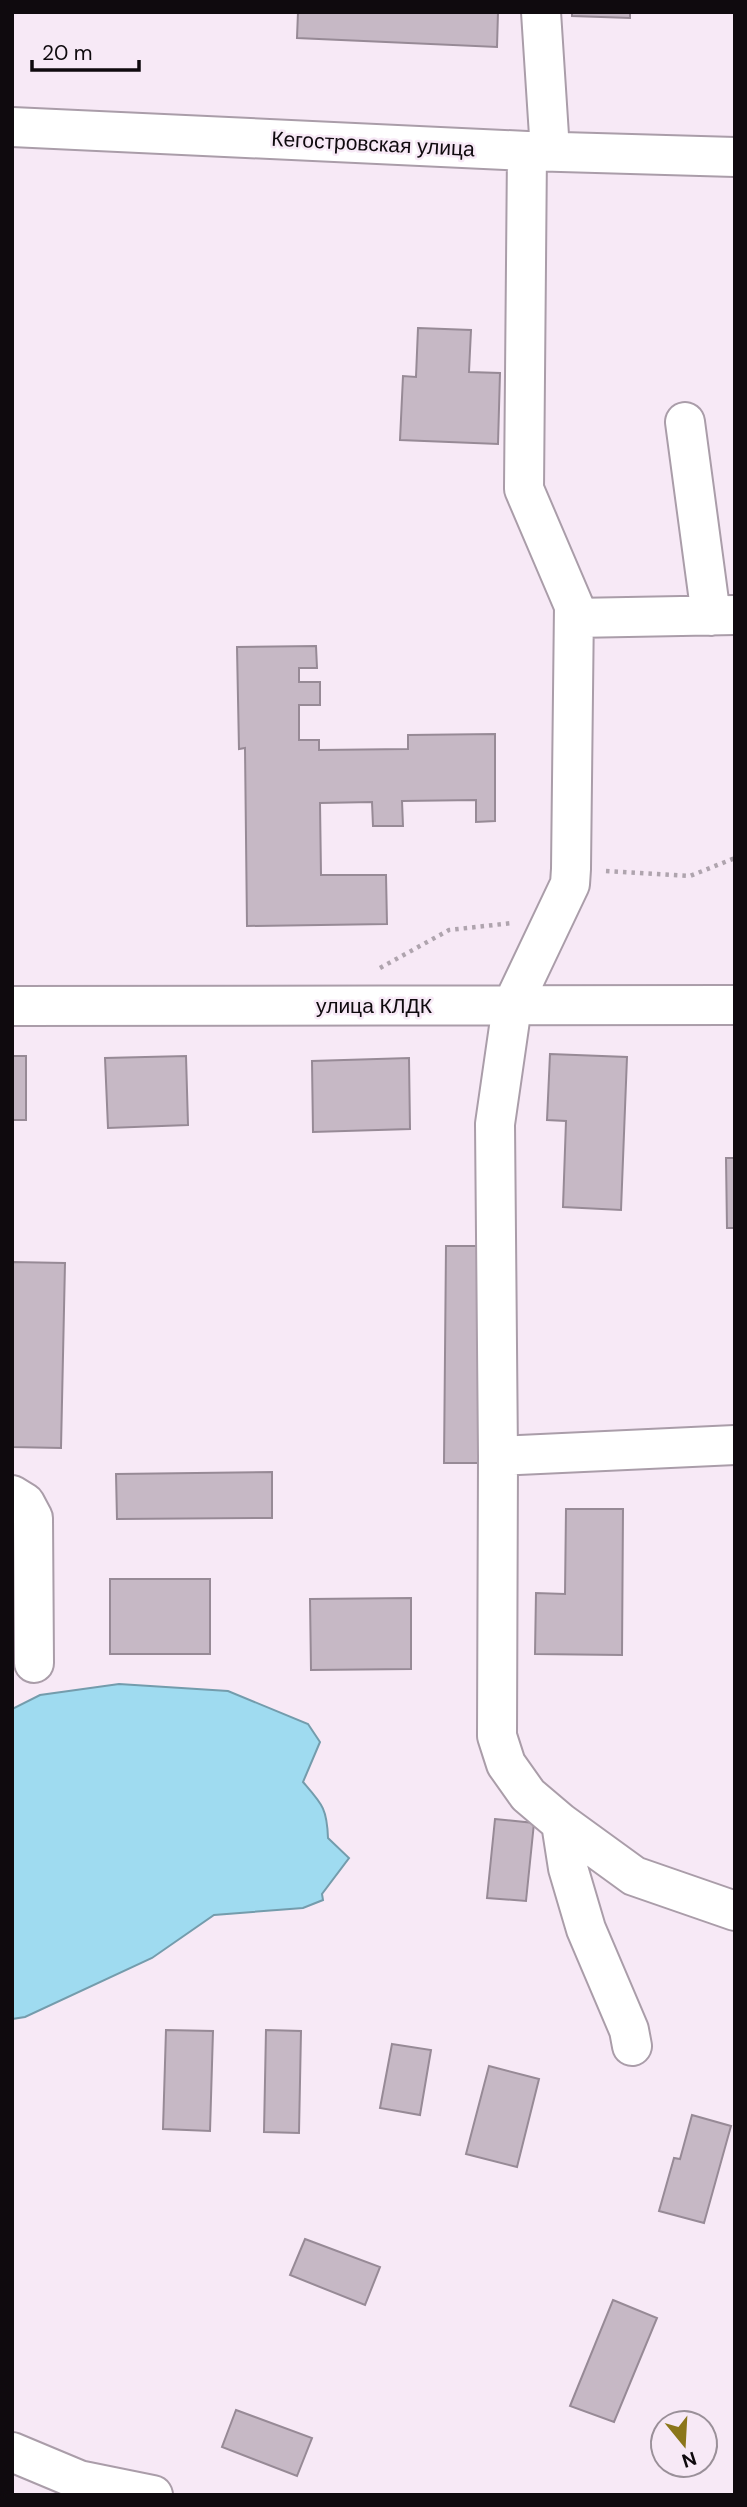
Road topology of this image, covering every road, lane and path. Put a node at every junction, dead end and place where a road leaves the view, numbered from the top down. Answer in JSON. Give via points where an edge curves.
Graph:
{"nodes":[{"id":1,"x":541,"y":12,"type":"edge"},
{"id":2,"x":12,"y":127,"type":"edge"},
{"id":3,"x":538,"y":151,"type":"junction"},
{"id":4,"x":735,"y":157,"type":"edge"},
{"id":5,"x":685,"y":422,"type":"dead end"},
{"id":6,"x":723,"y":616,"type":"edge"},
{"id":7,"x":574,"y":618,"type":"junction"},
{"id":8,"x":735,"y":858,"type":"edge"},
{"id":9,"x":571,"y":869,"type":"junction"},
{"id":10,"x":554,"y":918,"type":"junction"},
{"id":11,"x":379,"y":968,"type":"dead end"},
{"id":12,"x":735,"y":1004,"type":"edge"},
{"id":13,"x":12,"y":1006,"type":"edge"},
{"id":14,"x":512,"y":1006,"type":"junction"},
{"id":15,"x":735,"y":1445,"type":"edge"},
{"id":16,"x":498,"y":1455,"type":"junction"},
{"id":17,"x":12,"y":1495,"type":"edge"},
{"id":18,"x":34,"y":1662,"type":"dead end"},
{"id":19,"x":561,"y":1823,"type":"junction"},
{"id":20,"x":735,"y":1911,"type":"edge"},
{"id":21,"x":632,"y":2046,"type":"dead end"},
{"id":22,"x":12,"y":2452,"type":"edge"},
{"id":23,"x":153,"y":2495,"type":"edge"}],
"edges":[{"from":1,"to":3,"type":"street"},
{"from":2,"to":3,"type":"street","name":"Кегостровская улица"},
{"from":3,"to":4,"type":"street","name":"Кегостровская улица"},
{"from":3,"to":7,"type":"street","via":[[524,489],[574,606]]},
{"from":5,"to":6,"type":"street"},
{"from":6,"to":7,"type":"street"},
{"from":7,"to":9,"type":"street"},
{"from":8,"to":9,"type":"path","via":[[690,876]]},
{"from":9,"to":10,"type":"street","via":[[570,884]]},
{"from":10,"to":11,"type":"path","via":[[449,930]]},
{"from":10,"to":14,"type":"street"},
{"from":12,"to":14,"type":"street","name":"улица КЛДК"},
{"from":13,"to":14,"type":"street","name":"улица КЛДК"},
{"from":14,"to":16,"type":"street","via":[[495,1124]]},
{"from":15,"to":16,"type":"street"},
{"from":16,"to":19,"type":"street","via":[[497,1736],[506,1765],[528,1795]]},
{"from":17,"to":18,"type":"street","via":[[25,1503],[33,1518]]},
{"from":19,"to":20,"type":"street","via":[[634,1875]]},
{"from":19,"to":21,"type":"street","via":[[586,1929]]},
{"from":22,"to":23,"type":"street","via":[[79,2480]]}]}
